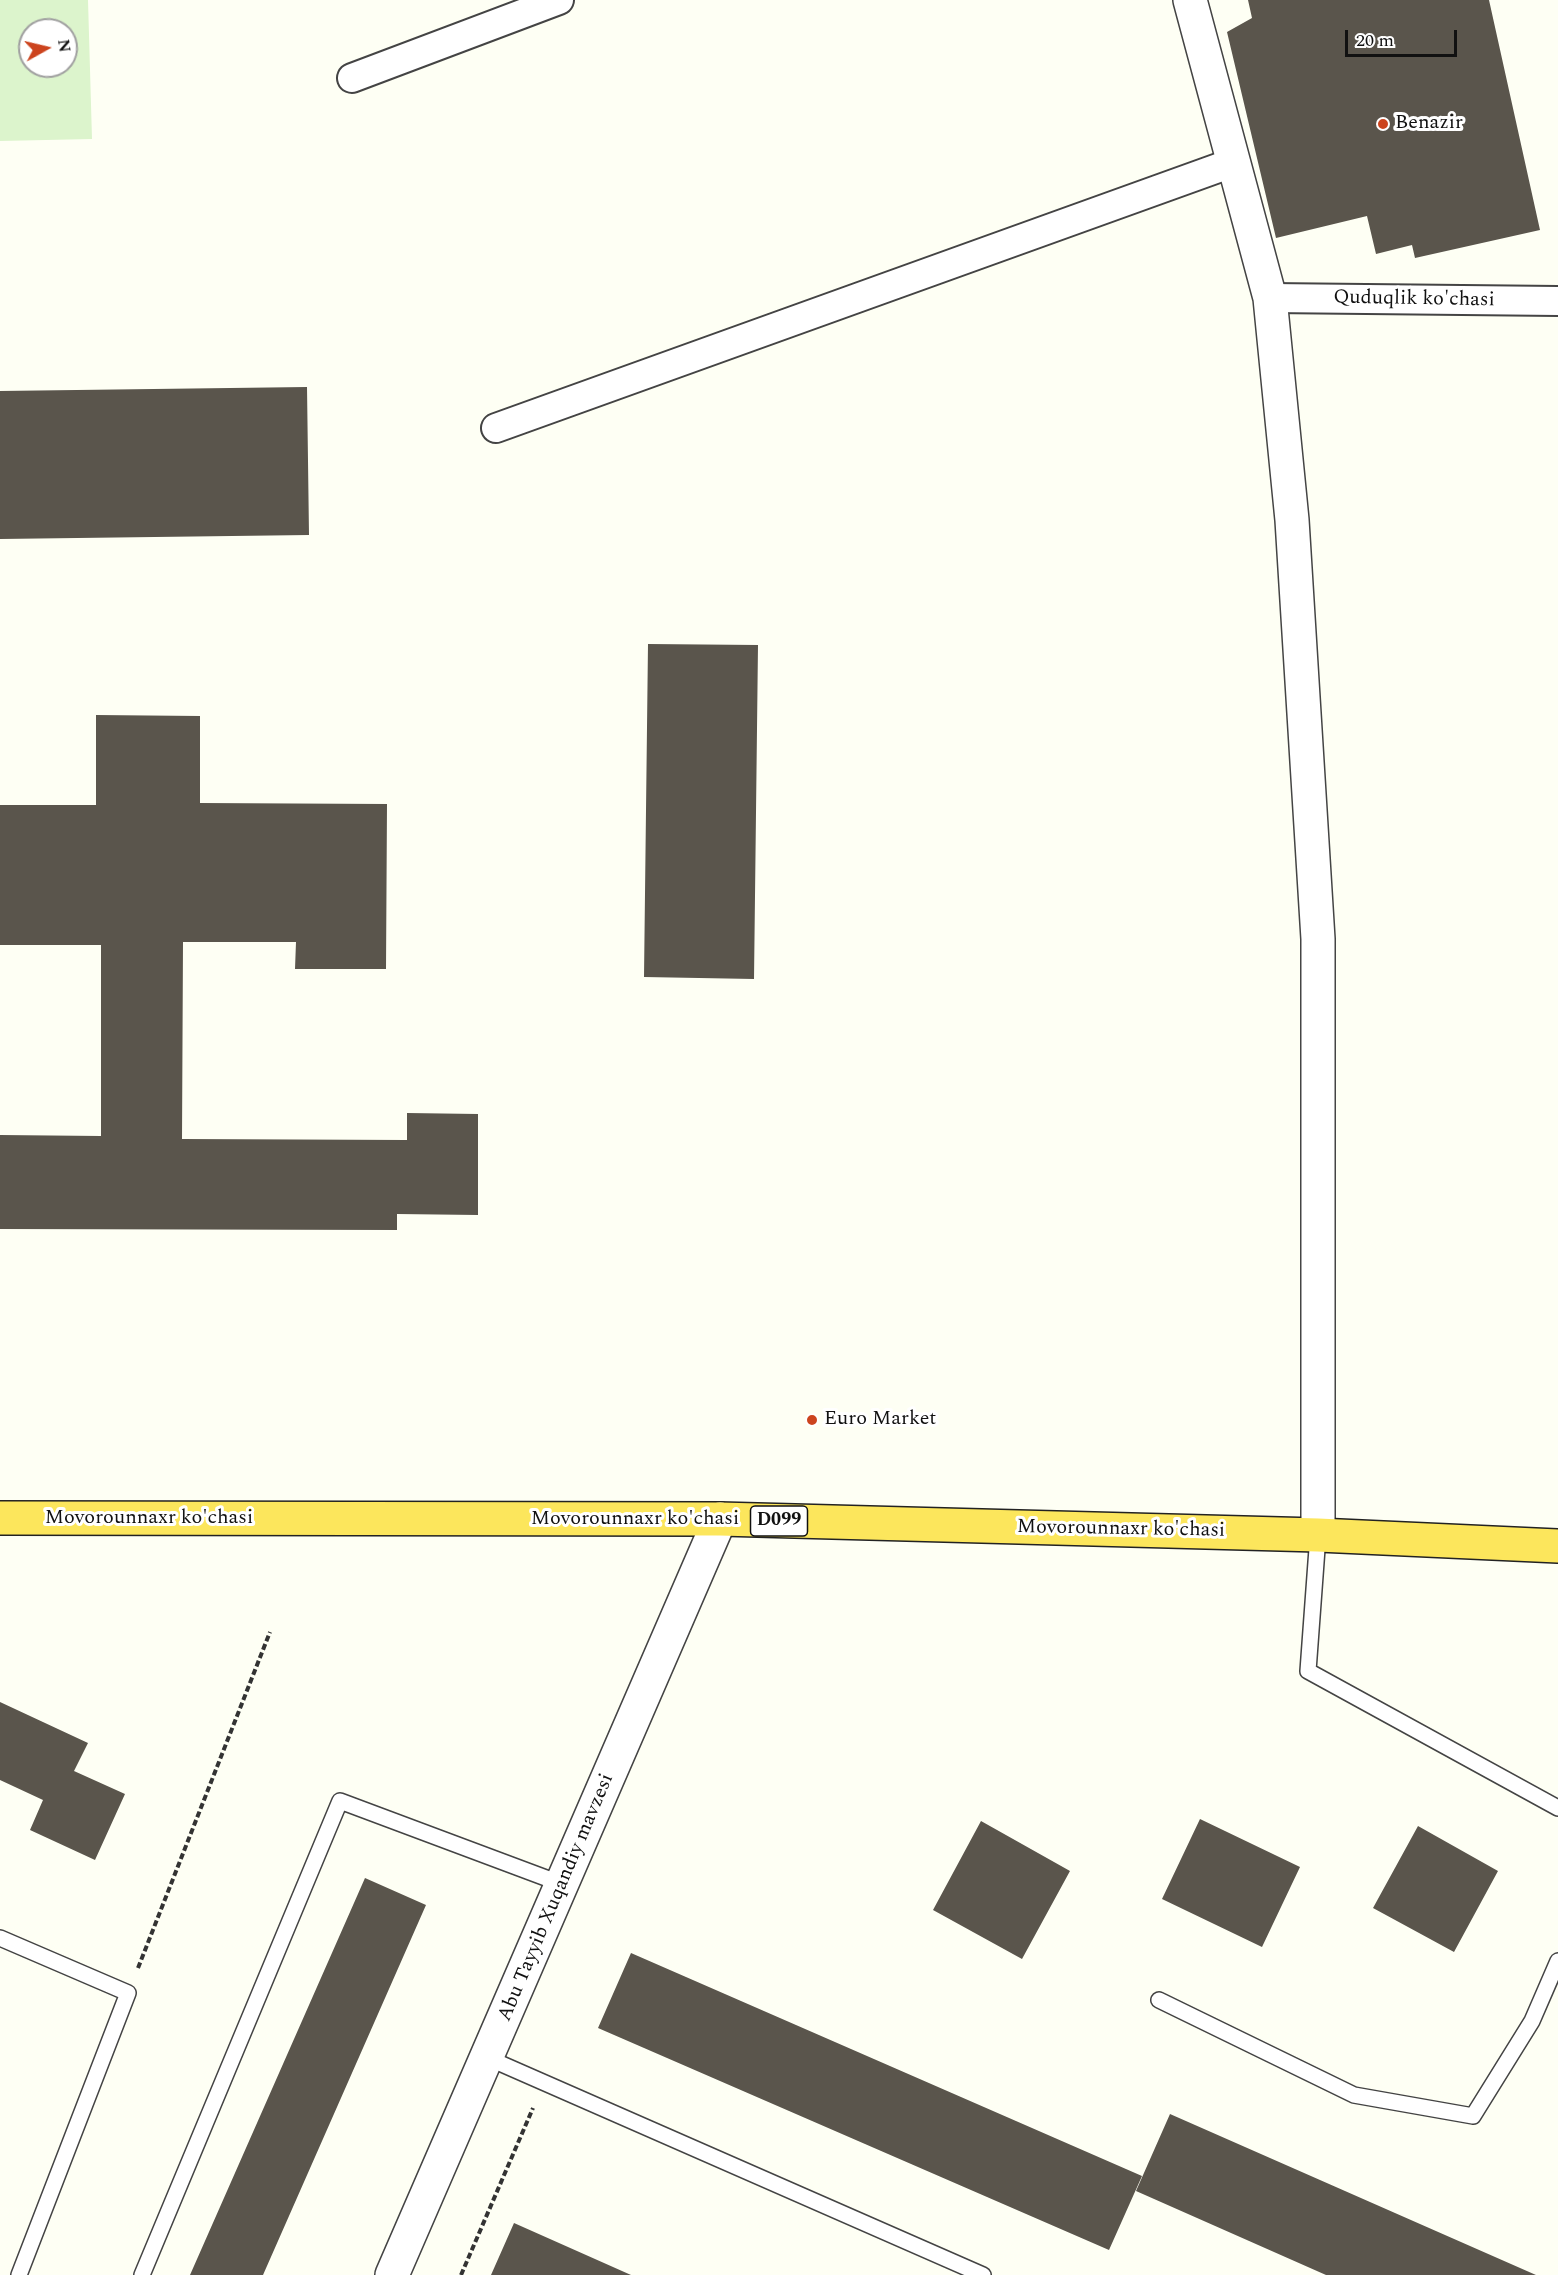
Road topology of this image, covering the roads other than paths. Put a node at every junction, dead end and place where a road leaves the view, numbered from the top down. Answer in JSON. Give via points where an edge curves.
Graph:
{"nodes":[{"id":1,"x":559,"y":0,"type":"edge"},
{"id":2,"x":1190,"y":0,"type":"edge"},
{"id":3,"x":352,"y":78,"type":"dead end"},
{"id":4,"x":1232,"y":163,"type":"junction"},
{"id":5,"x":1270,"y":298,"type":"junction"},
{"id":6,"x":1558,"y":301,"type":"edge"},
{"id":7,"x":496,"y":428,"type":"dead end"},
{"id":8,"x":0,"y":1518,"type":"edge"},
{"id":9,"x":720,"y":1520,"type":"junction"},
{"id":10,"x":1318,"y":1535,"type":"junction"},
{"id":11,"x":1558,"y":1546,"type":"edge"},
{"id":12,"x":1558,"y":1808,"type":"edge"},
{"id":13,"x":562,"y":1884,"type":"junction"},
{"id":14,"x":0,"y":1938,"type":"edge"},
{"id":15,"x":1558,"y":1961,"type":"edge"},
{"id":16,"x":1159,"y":2000,"type":"dead end"},
{"id":17,"x":488,"y":2058,"type":"junction"},
{"id":18,"x":19,"y":2275,"type":"edge"},
{"id":19,"x":142,"y":2275,"type":"edge"},
{"id":20,"x":392,"y":2275,"type":"edge"},
{"id":21,"x":983,"y":2275,"type":"edge"}],
"edges":[{"from":1,"to":3,"type":"street"},
{"from":2,"to":4,"type":"street"},
{"from":4,"to":5,"type":"street"},
{"from":4,"to":7,"type":"street"},
{"from":5,"to":6,"type":"street","name":"Quduqlik ko'chasi"},
{"from":5,"to":10,"type":"street","via":[[1292,520],[1318,939]]},
{"from":8,"to":9,"type":"highway","name":"Movorounnaxr ko'chasi","number":"D099"},
{"from":9,"to":10,"type":"highway","name":"Movorounnaxr ko'chasi","number":"D099"},
{"from":9,"to":13,"type":"street","name":"Abu Tayyib Xuqandiy mavzesi"},
{"from":10,"to":11,"type":"highway","name":"Movorounnaxr ko'chasi","number":"D099"},
{"from":10,"to":12,"type":"lane","via":[[1308,1671]]},
{"from":13,"to":17,"type":"street","name":"Abu Tayyib Xuqandiy mavzesi"},
{"from":13,"to":19,"type":"lane","via":[[340,1800]]},
{"from":14,"to":18,"type":"lane","via":[[128,1993]]},
{"from":15,"to":16,"type":"lane","via":[[1532,2021],[1473,2116],[1354,2095]]},
{"from":17,"to":20,"type":"street","name":"Abu Tayyib Xuqandiy mavzesi"},
{"from":17,"to":21,"type":"lane"}]}
